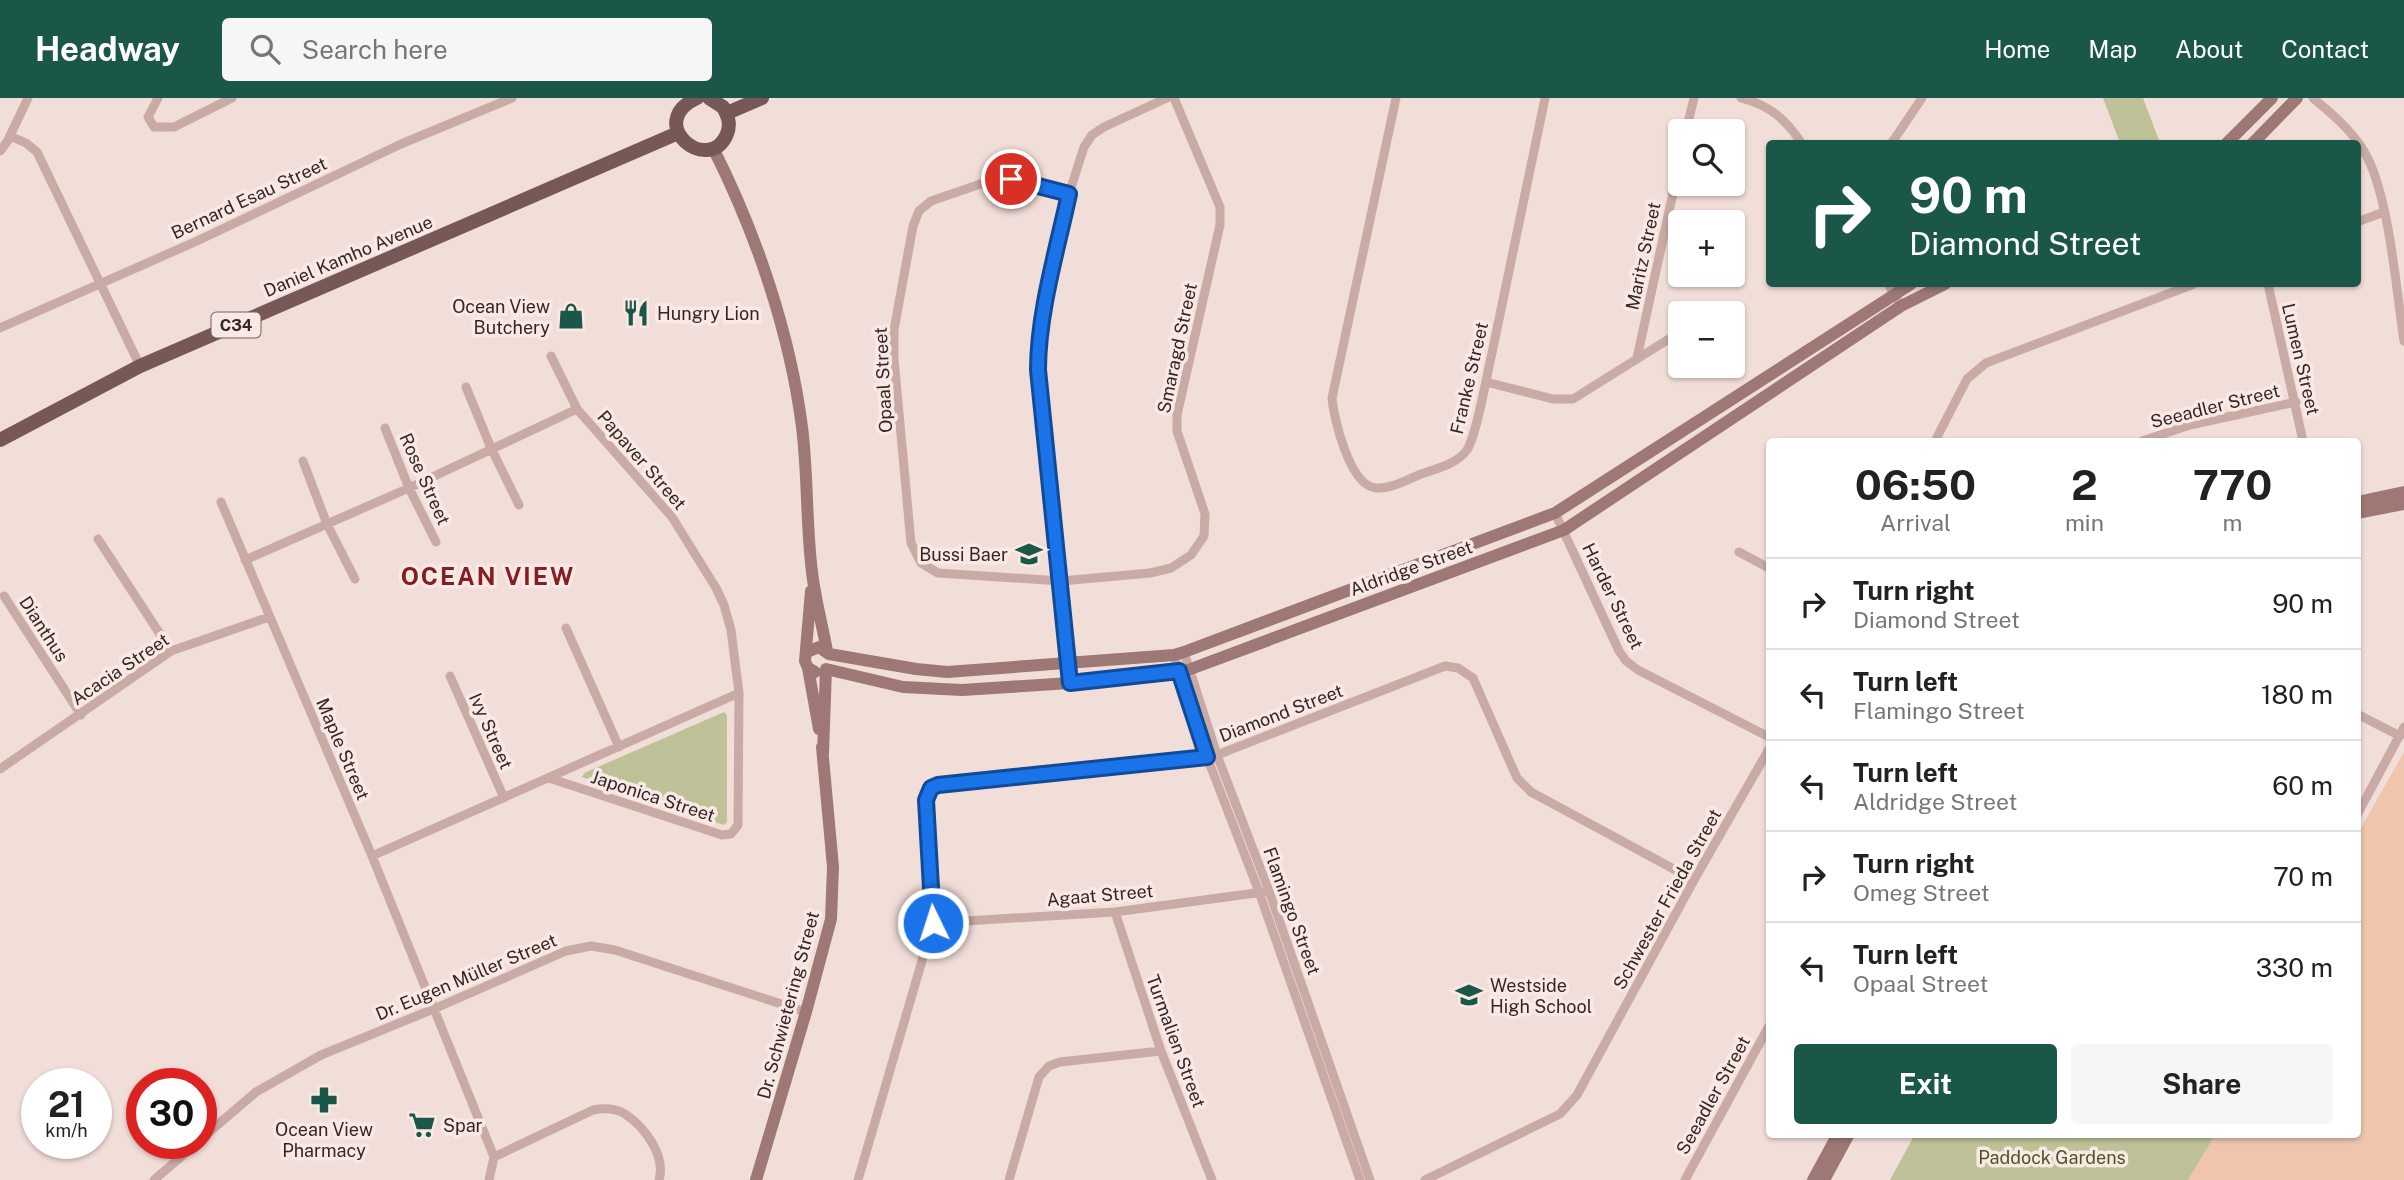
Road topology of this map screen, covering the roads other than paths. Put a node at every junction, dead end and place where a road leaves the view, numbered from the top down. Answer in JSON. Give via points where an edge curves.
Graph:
{"nodes":[{"id":1,"x":28,"y":98,"type":"edge"},
{"id":2,"x":158,"y":98,"type":"edge"},
{"id":3,"x":232,"y":98,"type":"edge"},
{"id":4,"x":476,"y":98,"type":"edge"},
{"id":5,"x":512,"y":98,"type":"edge"},
{"id":6,"x":696,"y":98,"type":"edge"},
{"id":7,"x":709,"y":98,"type":"edge"},
{"id":8,"x":762,"y":98,"type":"edge"},
{"id":9,"x":1167,"y":98,"type":"edge"},
{"id":10,"x":1174,"y":98,"type":"edge"},
{"id":11,"x":1396,"y":98,"type":"edge"},
{"id":12,"x":1545,"y":98,"type":"edge"},
{"id":13,"x":1694,"y":98,"type":"edge"},
{"id":14,"x":1741,"y":98,"type":"edge"},
{"id":15,"x":1922,"y":98,"type":"edge"},
{"id":16,"x":2272,"y":98,"type":"edge"},
{"id":17,"x":2297,"y":98,"type":"edge"},
{"id":18,"x":2313,"y":98,"type":"edge"},
{"id":19,"x":482,"y":110,"type":"junction"},
{"id":20,"x":727,"y":113,"type":"junction"},
{"id":21,"x":1689,"y":119,"type":"edge"},
{"id":22,"x":678,"y":133,"type":"junction"},
{"id":23,"x":10,"y":136,"type":"junction"},
{"id":24,"x":1800,"y":140,"type":"edge"},
{"id":25,"x":1894,"y":140,"type":"edge"},
{"id":26,"x":2229,"y":140,"type":"edge"},
{"id":27,"x":2256,"y":140,"type":"edge"},
{"id":28,"x":2356,"y":140,"type":"edge"},
{"id":29,"x":2361,"y":147,"type":"edge"},
{"id":30,"x":713,"y":148,"type":"junction"},
{"id":31,"x":0,"y":151,"type":"edge"},
{"id":32,"x":1069,"y":194,"type":"junction"},
{"id":33,"x":1672,"y":196,"type":"edge"},
{"id":34,"x":2384,"y":212,"type":"junction"},
{"id":35,"x":2361,"y":221,"type":"edge"},
{"id":36,"x":101,"y":282,"type":"junction"},
{"id":37,"x":1939,"y":287,"type":"edge"},
{"id":38,"x":2186,"y":287,"type":"edge"},
{"id":39,"x":2269,"y":287,"type":"edge"},
{"id":40,"x":1891,"y":288,"type":"edge"},
{"id":41,"x":1901,"y":306,"type":"junction"},
{"id":42,"x":0,"y":328,"type":"edge"},
{"id":43,"x":1668,"y":339,"type":"edge"},
{"id":44,"x":2404,"y":341,"type":"edge"},
{"id":45,"x":551,"y":356,"type":"dead end"},
{"id":46,"x":1637,"y":358,"type":"junction"},
{"id":47,"x":140,"y":366,"type":"junction"},
{"id":48,"x":1486,"y":382,"type":"junction"},
{"id":49,"x":466,"y":387,"type":"dead end"},
{"id":50,"x":2296,"y":402,"type":"junction"},
{"id":51,"x":577,"y":409,"type":"junction"},
{"id":52,"x":385,"y":429,"type":"dead end"},
{"id":53,"x":1938,"y":438,"type":"edge"},
{"id":54,"x":2151,"y":438,"type":"edge"},
{"id":55,"x":2302,"y":438,"type":"edge"},
{"id":56,"x":0,"y":440,"type":"edge"},
{"id":57,"x":491,"y":449,"type":"junction"},
{"id":58,"x":303,"y":461,"type":"dead end"},
{"id":59,"x":410,"y":488,"type":"junction"},
{"id":60,"x":2404,"y":492,"type":"edge"},
{"id":61,"x":2361,"y":501,"type":"edge"},
{"id":62,"x":221,"y":502,"type":"dead end"},
{"id":63,"x":2404,"y":504,"type":"edge"},
{"id":64,"x":519,"y":505,"type":"dead end"},
{"id":65,"x":2361,"y":512,"type":"edge"},
{"id":66,"x":1555,"y":513,"type":"junction"},
{"id":67,"x":327,"y":524,"type":"junction"},
{"id":68,"x":1564,"y":530,"type":"junction"},
{"id":69,"x":98,"y":540,"type":"dead end"},
{"id":70,"x":436,"y":542,"type":"dead end"},
{"id":71,"x":1739,"y":552,"type":"dead end"},
{"id":72,"x":245,"y":560,"type":"junction"},
{"id":73,"x":1766,"y":566,"type":"edge"},
{"id":74,"x":812,"y":573,"type":"junction"},
{"id":75,"x":355,"y":579,"type":"dead end"},
{"id":76,"x":1061,"y":581,"type":"junction"},
{"id":77,"x":4,"y":596,"type":"dead end"},
{"id":78,"x":269,"y":617,"type":"junction"},
{"id":79,"x":566,"y":628,"type":"dead end"},
{"id":80,"x":171,"y":651,"type":"junction"},
{"id":81,"x":807,"y":652,"type":"junction"},
{"id":82,"x":828,"y":652,"type":"junction"},
{"id":83,"x":1179,"y":653,"type":"junction"},
{"id":84,"x":1068,"y":663,"type":"junction"},
{"id":85,"x":808,"y":668,"type":"junction"},
{"id":86,"x":826,"y":669,"type":"junction"},
{"id":87,"x":1183,"y":670,"type":"junction"},
{"id":88,"x":450,"y":676,"type":"dead end"},
{"id":89,"x":1070,"y":683,"type":"junction"},
{"id":90,"x":739,"y":693,"type":"junction"},
{"id":91,"x":80,"y":715,"type":"junction"},
{"id":92,"x":2361,"y":716,"type":"edge"},
{"id":93,"x":2402,"y":731,"type":"edge"},
{"id":94,"x":1766,"y":735,"type":"edge"},
{"id":95,"x":619,"y":747,"type":"junction"},
{"id":96,"x":823,"y":753,"type":"junction"},
{"id":97,"x":1766,"y":754,"type":"edge"},
{"id":98,"x":1217,"y":755,"type":"junction"},
{"id":99,"x":1207,"y":757,"type":"junction"},
{"id":100,"x":0,"y":769,"type":"edge"},
{"id":101,"x":549,"y":778,"type":"junction"},
{"id":102,"x":504,"y":798,"type":"junction"},
{"id":103,"x":2361,"y":808,"type":"edge"},
{"id":104,"x":372,"y":856,"type":"junction"},
{"id":105,"x":1694,"y":880,"type":"junction"},
{"id":106,"x":1264,"y":892,"type":"junction"},
{"id":107,"x":1115,"y":912,"type":"junction"},
{"id":108,"x":933,"y":923,"type":"junction"},
{"id":109,"x":436,"y":1008,"type":"junction"},
{"id":110,"x":806,"y":1012,"type":"junction"},
{"id":111,"x":1766,"y":1032,"type":"edge"},
{"id":112,"x":1161,"y":1051,"type":"junction"},
{"id":113,"x":217,"y":1125,"type":"edge"},
{"id":114,"x":1836,"y":1138,"type":"edge"},
{"id":115,"x":1847,"y":1138,"type":"edge"},
{"id":116,"x":494,"y":1157,"type":"junction"},
{"id":117,"x":178,"y":1159,"type":"edge"},
{"id":118,"x":157,"y":1177,"type":"edge"},
{"id":119,"x":171,"y":1180,"type":"edge"},
{"id":120,"x":489,"y":1180,"type":"edge"},
{"id":121,"x":659,"y":1180,"type":"edge"},
{"id":122,"x":757,"y":1180,"type":"edge"},
{"id":123,"x":858,"y":1180,"type":"edge"},
{"id":124,"x":1009,"y":1180,"type":"edge"},
{"id":125,"x":1212,"y":1180,"type":"edge"},
{"id":126,"x":1360,"y":1180,"type":"edge"},
{"id":127,"x":1370,"y":1180,"type":"edge"},
{"id":128,"x":1425,"y":1180,"type":"edge"},
{"id":129,"x":1685,"y":1180,"type":"edge"},
{"id":130,"x":1813,"y":1180,"type":"edge"},
{"id":131,"x":1824,"y":1180,"type":"edge"}],
"edges":[{"from":1,"to":23,"type":"street"},
{"from":2,"to":3,"type":"street","via":[[148,117],[154,127],[174,127]]},
{"from":4,"to":19,"type":"street"},
{"from":5,"to":19,"type":"street","name":"Bernard Esau Street"},
{"from":6,"to":22,"type":"main road","via":[[681,108]]},
{"from":7,"to":20,"type":"main road"},
{"from":8,"to":20,"type":"main road"},
{"from":9,"to":32,"type":"street","via":[[1092,135]]},
{"from":10,"to":76,"type":"street","name":"Smaragd Street","via":[[1220,207],[1220,225],[1177,415],[1177,431],[1205,514],[1204,536],[1191,555],[1171,568]]},
{"from":11,"to":48,"type":"street","name":"Franke Street","via":[[1332,398],[1353,470],[1361,482],[1387,488],[1462,456],[1469,447]]},
{"from":12,"to":48,"type":"street","name":"Franke Street"},
{"from":13,"to":21,"type":"street"},
{"from":14,"to":24,"type":"street","via":[[1770,108]]},
{"from":15,"to":25,"type":"street"},
{"from":16,"to":26,"type":"street"},
{"from":17,"to":27,"type":"street"},
{"from":18,"to":28,"type":"street"},
{"from":19,"to":36,"type":"street","name":"Bernard Esau Street"},
{"from":20,"to":30,"type":"main road","via":[[728,133]]},
{"from":22,"to":30,"type":"main road","via":[[694,148]]},
{"from":22,"to":47,"type":"main road","name":"Daniel Kamho Avenue","number":"C34"},
{"from":23,"to":31,"type":"street"},
{"from":23,"to":36,"type":"street","via":[[37,152]]},
{"from":29,"to":34,"type":"street","via":[[2374,172]]},
{"from":30,"to":74,"type":"street","via":[[743,211],[789,359],[802,428]]},
{"from":32,"to":76,"type":"street","via":[[1038,348]]},
{"from":32,"to":76,"type":"street","name":"Opaal Street","via":[[998,178],[931,201],[919,211],[912,226],[894,330],[911,543],[920,563],[938,573]]},
{"from":33,"to":46,"type":"street","name":"Maritz Street"},
{"from":34,"to":35,"type":"street"},
{"from":34,"to":44,"type":"street"},
{"from":36,"to":42,"type":"street","name":"Bernard Esau Street"},
{"from":36,"to":47,"type":"street"},
{"from":37,"to":41,"type":"street","name":"Aldridge Street"},
{"from":38,"to":53,"type":"street","via":[[1986,363],[1967,379]]},
{"from":39,"to":50,"type":"street","name":"Lumen Street"},
{"from":40,"to":41,"type":"street"},
{"from":40,"to":66,"type":"street","name":"Aldridge Street"},
{"from":41,"to":68,"type":"street","name":"Aldridge Street"},
{"from":43,"to":46,"type":"street"},
{"from":45,"to":51,"type":"street"},
{"from":46,"to":48,"type":"street","via":[[1573,399],[1553,399]]},
{"from":47,"to":56,"type":"main road","name":"Daniel Kamho Avenue","number":"C34"},
{"from":49,"to":57,"type":"street"},
{"from":50,"to":54,"type":"street","name":"Seeadler Street"},
{"from":50,"to":55,"type":"street","name":"Lumen Street"},
{"from":51,"to":57,"type":"street","name":"Papaver Street"},
{"from":51,"to":90,"type":"street","name":"Papaver Street","via":[[673,517],[716,588],[732,629]]},
{"from":52,"to":59,"type":"street","name":"Rose Street"},
{"from":57,"to":59,"type":"street","name":"Papaver Street"},
{"from":57,"to":64,"type":"street"},
{"from":58,"to":67,"type":"street"},
{"from":59,"to":67,"type":"street","name":"Papaver Street"},
{"from":59,"to":70,"type":"street","name":"Rose Street"},
{"from":60,"to":61,"type":"street"},
{"from":62,"to":72,"type":"street","name":"Maple Street"},
{"from":63,"to":65,"type":"street"},
{"from":66,"to":68,"type":"street","name":"Harder Street"},
{"from":66,"to":83,"type":"street","name":"Aldridge Street"},
{"from":67,"to":72,"type":"street","name":"Papaver Street"},
{"from":67,"to":75,"type":"street"},
{"from":68,"to":87,"type":"street","name":"Aldridge Street"},
{"from":68,"to":94,"type":"street","name":"Harder Street","via":[[1626,661]]},
{"from":69,"to":80,"type":"street"},
{"from":71,"to":73,"type":"street"},
{"from":72,"to":78,"type":"street","name":"Maple Street"},
{"from":74,"to":81,"type":"street"},
{"from":74,"to":82,"type":"street"},
{"from":76,"to":84,"type":"street"},
{"from":77,"to":91,"type":"street","name":"Dianthus"},
{"from":78,"to":80,"type":"street","name":"Acacia Street"},
{"from":78,"to":104,"type":"street","name":"Maple Street"},
{"from":79,"to":95,"type":"street"},
{"from":80,"to":91,"type":"street","name":"Acacia Street"},
{"from":81,"to":82,"type":"street","via":[[814,647]]},
{"from":81,"to":85,"type":"street"},
{"from":82,"to":84,"type":"street","name":"Aldridge Street","via":[[947,672]]},
{"from":82,"to":86,"type":"street"},
{"from":83,"to":84,"type":"street","name":"Aldridge Street"},
{"from":83,"to":87,"type":"street","name":"Flamingo Street"},
{"from":84,"to":89,"type":"street"},
{"from":85,"to":86,"type":"street","via":[[819,673]]},
{"from":85,"to":96,"type":"street","name":"Dr. Schwietering Street"},
{"from":86,"to":89,"type":"street","name":"Aldridge Street","via":[[932,690]]},
{"from":86,"to":96,"type":"street","name":"Dr. Schwietering Street"},
{"from":87,"to":89,"type":"street","name":"Aldridge Street"},
{"from":87,"to":98,"type":"street","name":"Flamingo Street"},
{"from":87,"to":99,"type":"street","name":"Flamingo Street"},
{"from":88,"to":102,"type":"street","name":"Ivy Street"},
{"from":90,"to":95,"type":"street"},
{"from":90,"to":101,"type":"street","name":"Japonica Street","via":[[738,825],[731,834],[722,835]]},
{"from":91,"to":100,"type":"street","name":"Acacia Street"},
{"from":92,"to":93,"type":"street"},
{"from":93,"to":103,"type":"street"},
{"from":95,"to":101,"type":"street"},
{"from":96,"to":110,"type":"street","name":"Dr. Schwietering Street","via":[[834,891]]},
{"from":97,"to":105,"type":"street","name":"Schwester Frieda Street"},
{"from":98,"to":99,"type":"street","name":"Diamond Street"},
{"from":98,"to":105,"type":"street","name":"Diamond Street","via":[[1445,666],[1458,668],[1473,678],[1517,778],[1531,792]]},
{"from":98,"to":106,"type":"street","name":"Flamingo Street"},
{"from":99,"to":106,"type":"street","name":"Flamingo Street"},
{"from":99,"to":108,"type":"street","name":"Diamond Street","via":[[931,788],[926,800]]},
{"from":101,"to":102,"type":"street"},
{"from":102,"to":104,"type":"street"},
{"from":104,"to":109,"type":"street","name":"Maple Street"},
{"from":105,"to":128,"type":"street","name":"Schwester Frieda Street","via":[[1577,1095],[1560,1114]]},
{"from":106,"to":107,"type":"street","name":"Agaat Street"},
{"from":106,"to":126,"type":"street","name":"Flamingo Street"},
{"from":106,"to":127,"type":"street","name":"Flamingo Street"},
{"from":107,"to":108,"type":"street","name":"Agaat Street"},
{"from":107,"to":112,"type":"street","name":"Turmalien Street"},
{"from":108,"to":123,"type":"street","name":"Diamond Street"},
{"from":109,"to":110,"type":"street","name":"Dr. Eugen Müller Street","via":[[566,951],[591,946]]},
{"from":109,"to":113,"type":"street","name":"Dr. Eugen Müller Street","via":[[280,1076]]},
{"from":109,"to":116,"type":"street","name":"Maple Street"},
{"from":110,"to":122,"type":"street","name":"Dr. Schwietering Street"},
{"from":111,"to":129,"type":"street","name":"Seeadler Street"},
{"from":112,"to":124,"type":"street","via":[[1049,1066],[1039,1077]]},
{"from":112,"to":125,"type":"street","name":"Turmalien Street"},
{"from":114,"to":130,"type":"street"},
{"from":115,"to":131,"type":"street"},
{"from":116,"to":120,"type":"street"},
{"from":116,"to":121,"type":"street","via":[[593,1110],[608,1108],[625,1114],[659,1154]]},
{"from":117,"to":118,"type":"street"},
{"from":118,"to":119,"type":"street"}]}
